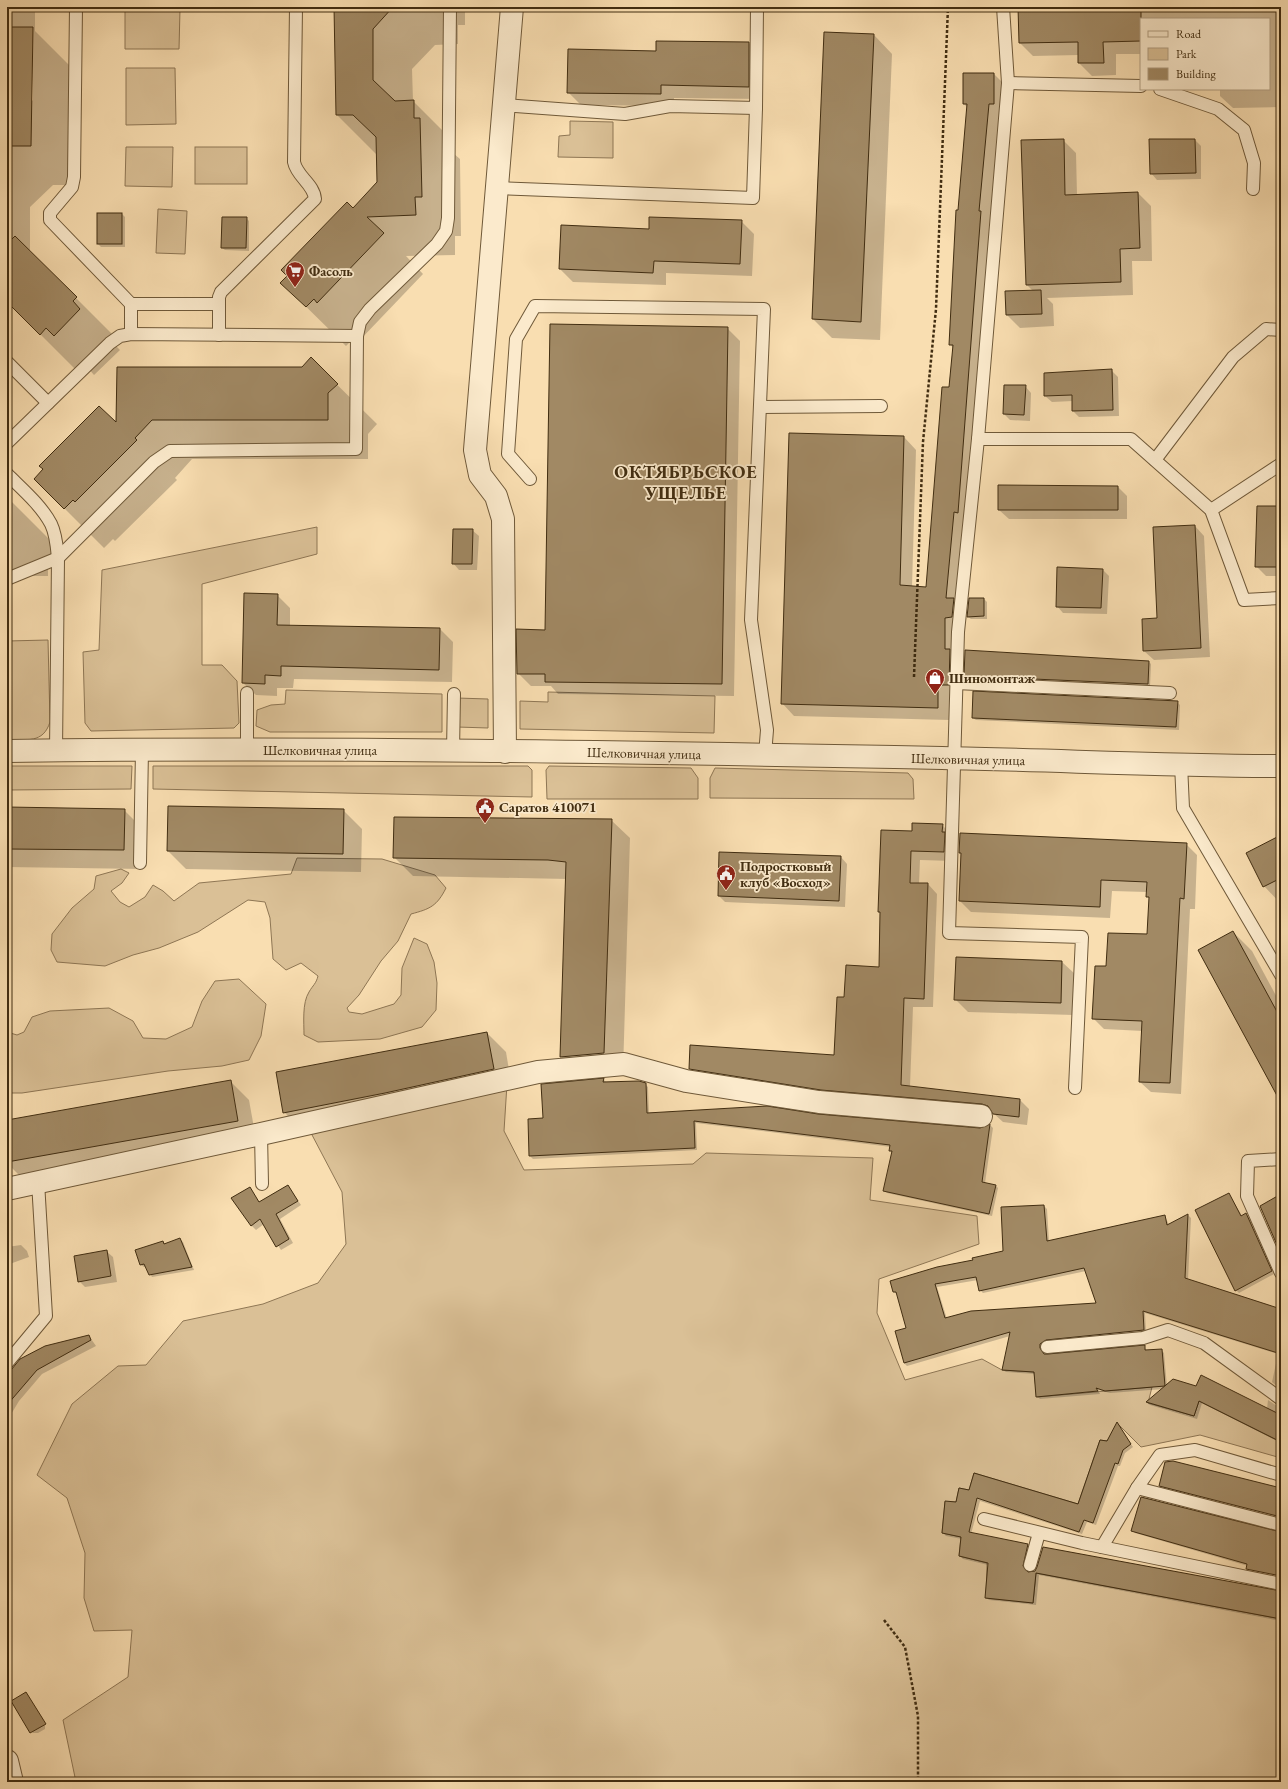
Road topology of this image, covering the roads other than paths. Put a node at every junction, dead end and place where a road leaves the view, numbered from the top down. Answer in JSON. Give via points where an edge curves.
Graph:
{"nodes":[{"id":1,"x":76,"y":7,"type":"edge"},
{"id":2,"x":296,"y":7,"type":"edge"},
{"id":3,"x":450,"y":7,"type":"edge"},
{"id":4,"x":512,"y":7,"type":"edge"},
{"id":5,"x":757,"y":7,"type":"edge"},
{"id":6,"x":1004,"y":7,"type":"edge"},
{"id":7,"x":1008,"y":83,"type":"junction"},
{"id":8,"x":1140,"y":86,"type":"edge"},
{"id":9,"x":1163,"y":90,"type":"edge"},
{"id":10,"x":504,"y":105,"type":"junction"},
{"id":11,"x":756,"y":108,"type":"junction"},
{"id":12,"x":496,"y":188,"type":"junction"},
{"id":13,"x":1253,"y":189,"type":"dead end"},
{"id":14,"x":131,"y":304,"type":"junction"},
{"id":15,"x":219,"y":304,"type":"junction"},
{"id":16,"x":1281,"y":330,"type":"edge"},
{"id":17,"x":131,"y":334,"type":"junction"},
{"id":18,"x":218,"y":335,"type":"junction"},
{"id":19,"x":357,"y":336,"type":"junction"},
{"id":20,"x":7,"y":362,"type":"edge"},
{"id":21,"x":48,"y":403,"type":"junction"},
{"id":22,"x":880,"y":406,"type":"dead end"},
{"id":23,"x":761,"y":407,"type":"junction"},
{"id":24,"x":978,"y":438,"type":"junction"},
{"id":25,"x":7,"y":444,"type":"edge"},
{"id":26,"x":1155,"y":460,"type":"junction"},
{"id":27,"x":1281,"y":464,"type":"edge"},
{"id":28,"x":7,"y":474,"type":"edge"},
{"id":29,"x":530,"y":479,"type":"dead end"},
{"id":30,"x":1211,"y":510,"type":"junction"},
{"id":31,"x":58,"y":558,"type":"junction"},
{"id":32,"x":7,"y":579,"type":"edge"},
{"id":33,"x":1281,"y":598,"type":"edge"},
{"id":34,"x":956,"y":683,"type":"junction"},
{"id":35,"x":247,"y":694,"type":"dead end"},
{"id":36,"x":454,"y":694,"type":"dead end"},
{"id":37,"x":1170,"y":694,"type":"dead end"},
{"id":38,"x":142,"y":750,"type":"junction"},
{"id":39,"x":247,"y":750,"type":"junction"},
{"id":40,"x":7,"y":751,"type":"edge"},
{"id":41,"x":56,"y":751,"type":"junction"},
{"id":42,"x":453,"y":751,"type":"junction"},
{"id":43,"x":505,"y":752,"type":"junction"},
{"id":44,"x":765,"y":755,"type":"junction"},
{"id":45,"x":953,"y":758,"type":"junction"},
{"id":46,"x":1181,"y":764,"type":"junction"},
{"id":47,"x":1281,"y":766,"type":"edge"},
{"id":48,"x":140,"y":863,"type":"dead end"},
{"id":49,"x":1281,"y":975,"type":"edge"},
{"id":50,"x":1075,"y":1088,"type":"dead end"},
{"id":51,"x":981,"y":1116,"type":"dead end"},
{"id":52,"x":261,"y":1134,"type":"junction"},
{"id":53,"x":1281,"y":1159,"type":"edge"},
{"id":54,"x":38,"y":1182,"type":"junction"},
{"id":55,"x":262,"y":1184,"type":"dead end"},
{"id":56,"x":7,"y":1189,"type":"edge"},
{"id":57,"x":1281,"y":1273,"type":"edge"},
{"id":58,"x":1047,"y":1347,"type":"dead end"},
{"id":59,"x":7,"y":1364,"type":"edge"},
{"id":60,"x":1281,"y":1399,"type":"edge"},
{"id":61,"x":1281,"y":1475,"type":"edge"},
{"id":62,"x":1137,"y":1488,"type":"junction"},
{"id":63,"x":984,"y":1519,"type":"dead end"},
{"id":64,"x":1281,"y":1525,"type":"edge"},
{"id":65,"x":1038,"y":1533,"type":"junction"},
{"id":66,"x":1102,"y":1547,"type":"junction"},
{"id":67,"x":1030,"y":1566,"type":"dead end"},
{"id":68,"x":1281,"y":1584,"type":"edge"},
{"id":69,"x":7,"y":1761,"type":"edge"},
{"id":70,"x":12,"y":1782,"type":"edge"}],
"edges":[{"from":1,"to":14,"type":"lane","via":[[74,177],[72,187],[50,213],[50,220]]},
{"from":2,"to":15,"type":"lane","via":[[294,162],[300,176],[315,192],[315,199],[221,292]]},
{"from":3,"to":19,"type":"lane","via":[[446,231],[370,309],[360,322]]},
{"from":4,"to":10,"type":"street"},
{"from":5,"to":11,"type":"lane"},
{"from":6,"to":7,"type":"lane"},
{"from":7,"to":8,"type":"lane"},
{"from":7,"to":24,"type":"lane"},
{"from":9,"to":13,"type":"lane","via":[[1218,109],[1244,130],[1254,163]]},
{"from":10,"to":11,"type":"lane","via":[[626,114],[670,106]]},
{"from":10,"to":12,"type":"street"},
{"from":11,"to":12,"type":"lane","via":[[753,198]]},
{"from":12,"to":43,"type":"street","via":[[475,450],[480,475],[496,496],[503,519]]},
{"from":14,"to":15,"type":"lane"},
{"from":14,"to":17,"type":"lane"},
{"from":15,"to":18,"type":"lane"},
{"from":16,"to":26,"type":"lane","via":[[1266,329],[1233,357]]},
{"from":17,"to":18,"type":"lane"},
{"from":17,"to":21,"type":"lane","via":[[120,336],[110,343]]},
{"from":18,"to":19,"type":"lane"},
{"from":19,"to":31,"type":"lane","via":[[361,449],[170,451],[154,462]]},
{"from":20,"to":21,"type":"lane"},
{"from":21,"to":25,"type":"lane"},
{"from":22,"to":23,"type":"lane"},
{"from":23,"to":29,"type":"lane","via":[[764,309],[535,306],[516,339],[508,454]]},
{"from":23,"to":44,"type":"lane","via":[[752,620],[767,730]]},
{"from":24,"to":26,"type":"lane","via":[[1131,438]]},
{"from":24,"to":34,"type":"lane","via":[[958,632]]},
{"from":26,"to":30,"type":"lane"},
{"from":27,"to":30,"type":"lane"},
{"from":28,"to":31,"type":"lane","via":[[42,510],[52,525]]},
{"from":30,"to":33,"type":"lane","via":[[1244,600]]},
{"from":31,"to":32,"type":"lane"},
{"from":31,"to":41,"type":"lane"},
{"from":34,"to":37,"type":"lane"},
{"from":34,"to":45,"type":"lane"},
{"from":35,"to":39,"type":"lane"},
{"from":36,"to":42,"type":"lane"},
{"from":38,"to":39,"type":"street","name":"Шелковичная улица"},
{"from":38,"to":41,"type":"street","name":"Шелковичная улица"},
{"from":38,"to":48,"type":"lane"},
{"from":39,"to":42,"type":"street","name":"Шелковичная улица"},
{"from":40,"to":41,"type":"street","name":"Шелковичная улица"},
{"from":42,"to":43,"type":"street","name":"Шелковичная улица"},
{"from":43,"to":44,"type":"street","name":"Шелковичная улица"},
{"from":44,"to":45,"type":"street","name":"Шелковичная улица"},
{"from":45,"to":46,"type":"street","name":"Шелковичная улица"},
{"from":45,"to":50,"type":"lane","via":[[949,933],[1082,937]]},
{"from":46,"to":47,"type":"street","name":"Шелковичная улица"},
{"from":46,"to":49,"type":"lane","via":[[1183,808]]},
{"from":51,"to":52,"type":"street","via":[[820,1102],[686,1082],[624,1064],[538,1072]]},
{"from":52,"to":54,"type":"street"},
{"from":52,"to":55,"type":"lane"},
{"from":53,"to":57,"type":"lane","via":[[1248,1161],[1247,1196]]},
{"from":54,"to":56,"type":"street"},
{"from":54,"to":59,"type":"lane","via":[[46,1316]]},
{"from":58,"to":60,"type":"lane","via":[[1143,1338],[1168,1330],[1204,1343]]},
{"from":61,"to":62,"type":"lane","via":[[1195,1450],[1160,1455]]},
{"from":62,"to":64,"type":"lane"},
{"from":62,"to":66,"type":"lane"},
{"from":63,"to":65,"type":"lane"},
{"from":65,"to":66,"type":"lane"},
{"from":65,"to":67,"type":"lane"},
{"from":66,"to":68,"type":"lane"},
{"from":69,"to":70,"type":"street"}]}
